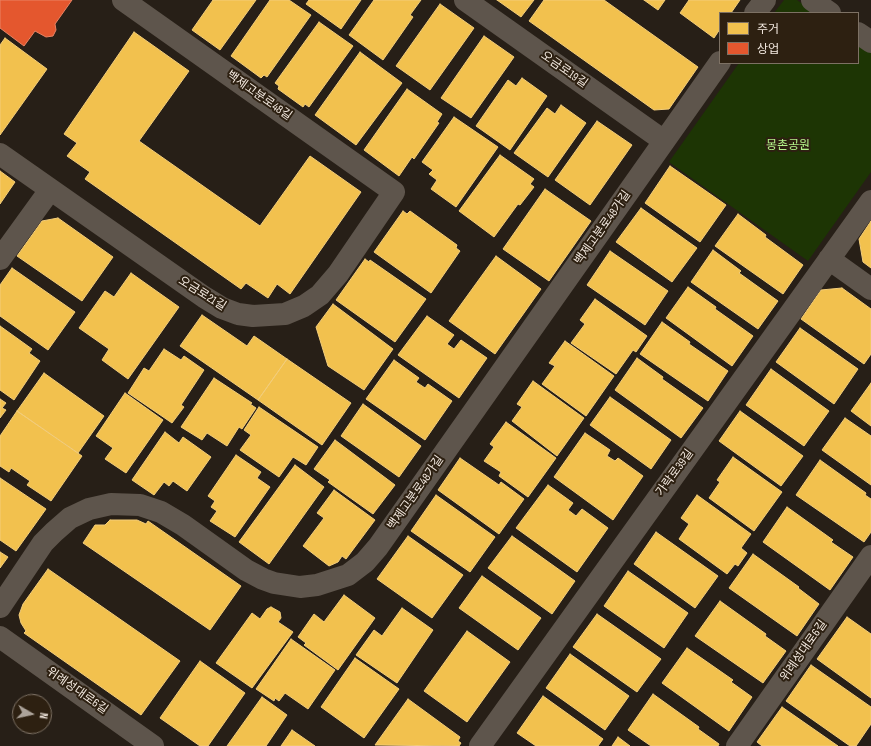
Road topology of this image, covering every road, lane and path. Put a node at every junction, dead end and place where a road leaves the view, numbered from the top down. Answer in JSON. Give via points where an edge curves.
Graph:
{"nodes":[{"id":1,"x":123,"y":0,"type":"edge"},
{"id":2,"x":465,"y":0,"type":"edge"},
{"id":3,"x":765,"y":0,"type":"edge"},
{"id":4,"x":812,"y":0,"type":"edge"},
{"id":5,"x":756,"y":12,"type":"edge"},
{"id":6,"x":829,"y":12,"type":"edge"},
{"id":7,"x":859,"y":34,"type":"edge"},
{"id":8,"x":871,"y":42,"type":"edge"},
{"id":9,"x":719,"y":63,"type":"edge"},
{"id":10,"x":664,"y":140,"type":"junction"},
{"id":11,"x":0,"y":154,"type":"edge"},
{"id":12,"x":50,"y":190,"type":"junction"},
{"id":13,"x":394,"y":192,"type":"joint"},
{"id":14,"x":871,"y":201,"type":"edge"},
{"id":15,"x":0,"y":259,"type":"edge"},
{"id":16,"x":829,"y":259,"type":"junction"},
{"id":17,"x":871,"y":289,"type":"edge"},
{"id":18,"x":871,"y":556,"type":"edge"},
{"id":19,"x":0,"y":607,"type":"edge"},
{"id":20,"x":0,"y":637,"type":"edge"},
{"id":21,"x":154,"y":746,"type":"edge"},
{"id":22,"x":480,"y":746,"type":"edge"},
{"id":23,"x":737,"y":746,"type":"edge"}],
"edges":[{"from":1,"to":13,"type":"street","name":"백제고분로48길"},
{"from":2,"to":10,"type":"street","name":"오금로19길"},
{"from":3,"to":5,"type":"street"},
{"from":4,"to":6,"type":"street"},
{"from":7,"to":8,"type":"street"},
{"from":9,"to":10,"type":"street","name":"백제고분로48가길"},
{"from":10,"to":19,"type":"street","name":"백제고분로48가길","via":[[378,547],[365,562],[348,575],[317,585],[300,587],[274,583],[246,570],[161,512],[140,505],[110,504],[89,508],[70,518],[54,532],[43,543]]},
{"from":11,"to":12,"type":"street","name":"오금로21길"},
{"from":12,"to":13,"type":"street","name":"오금로21길","via":[[204,298],[238,314],[254,316],[285,314],[304,306],[320,295],[338,274]]},
{"from":12,"to":15,"type":"street"},
{"from":14,"to":16,"type":"street","name":"가락로39길"},
{"from":16,"to":17,"type":"street"},
{"from":16,"to":22,"type":"street","name":"가락로39길"},
{"from":18,"to":23,"type":"street","name":"위례성대로6길"},
{"from":20,"to":21,"type":"street","name":"위례성대로6길"}]}
